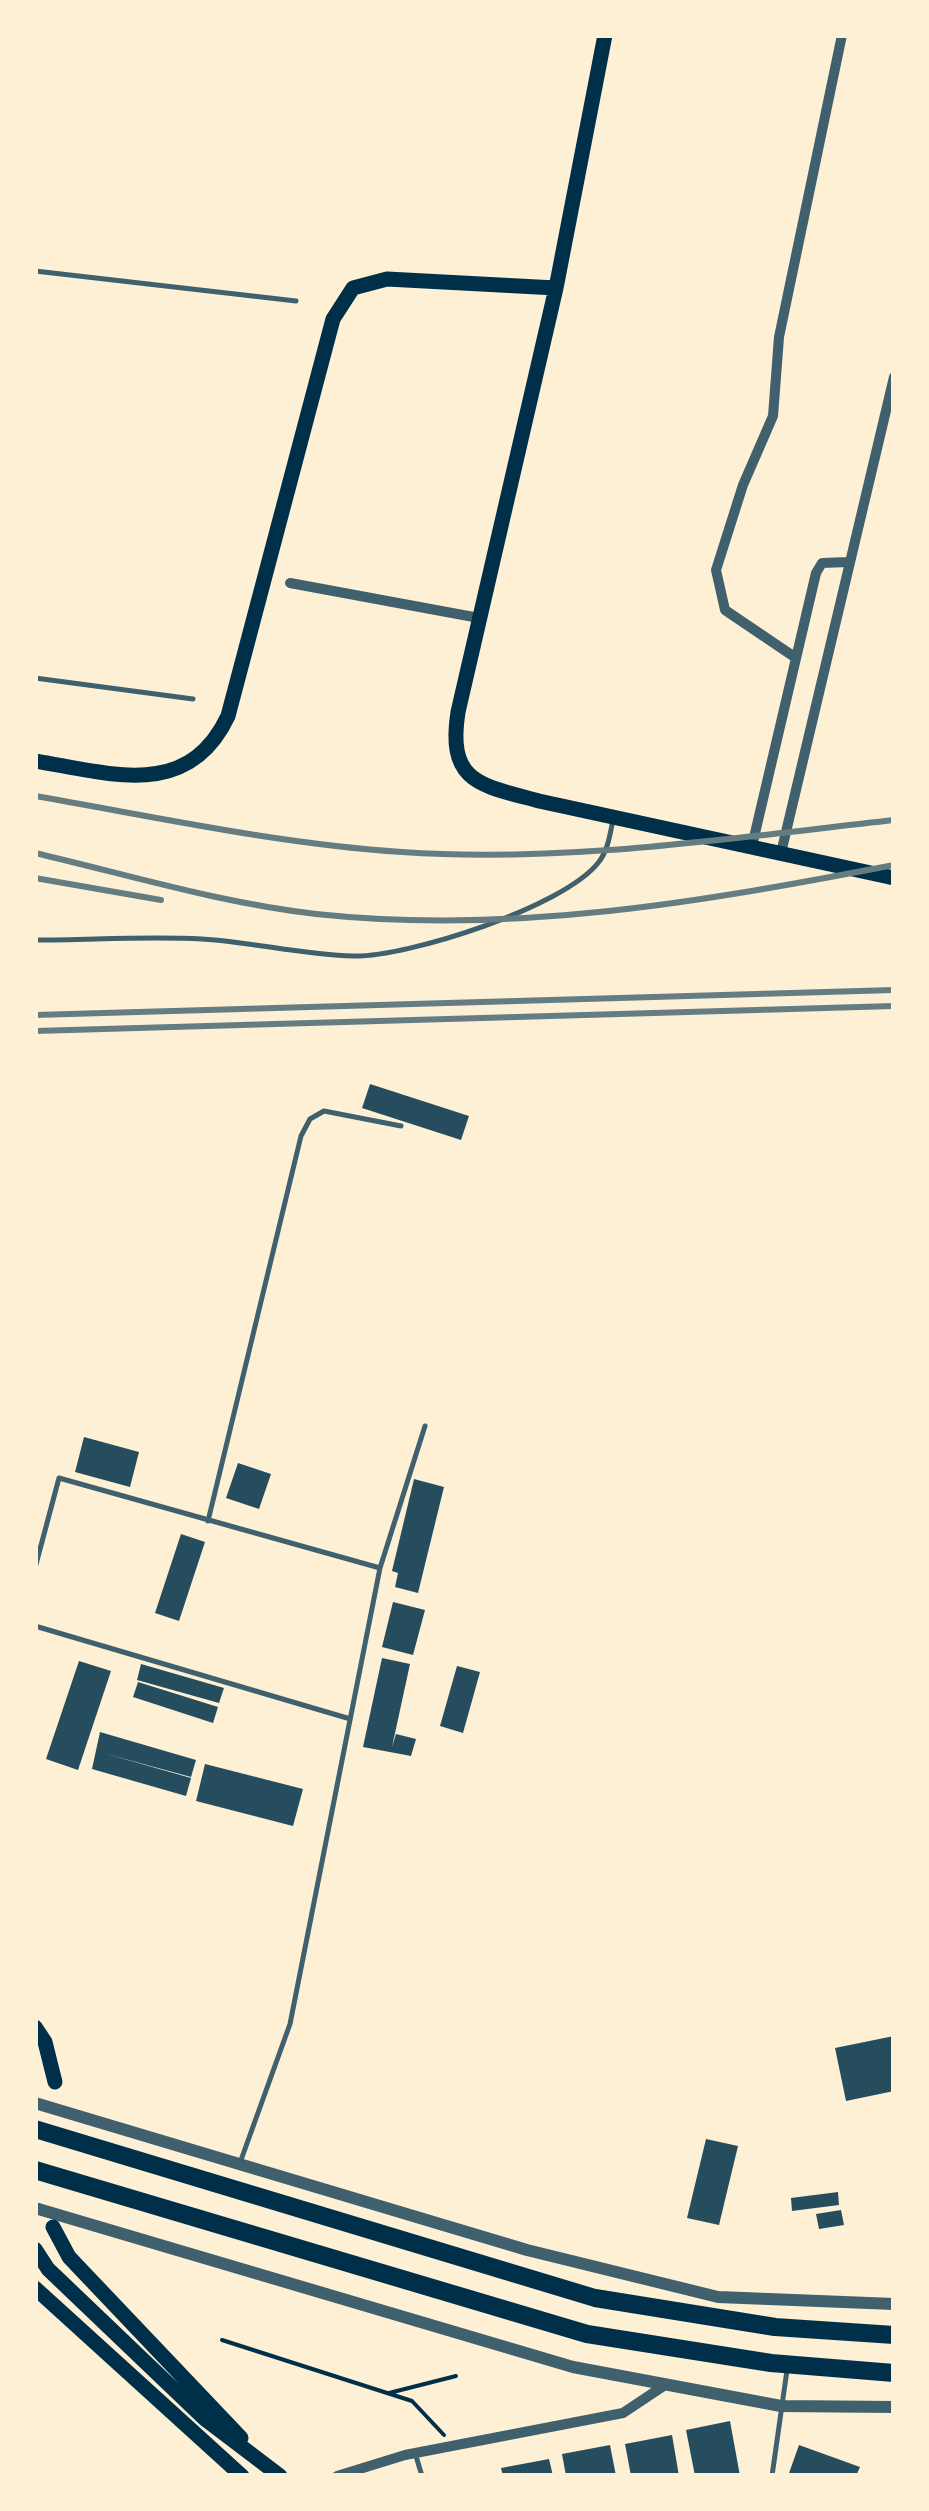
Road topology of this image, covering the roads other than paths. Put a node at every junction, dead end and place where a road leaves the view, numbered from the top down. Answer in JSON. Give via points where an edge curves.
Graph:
{"nodes":[{"id":1,"x":605,"y":35,"type":"edge"},
{"id":2,"x":842,"y":35,"type":"edge"},
{"id":3,"x":35,"y":270,"type":"edge"},
{"id":4,"x":556,"y":288,"type":"junction"},
{"id":5,"x":296,"y":301,"type":"dead end"},
{"id":6,"x":894,"y":377,"type":"edge"},
{"id":7,"x":848,"y":562,"type":"junction"},
{"id":8,"x":290,"y":584,"type":"dead end"},
{"id":9,"x":479,"y":618,"type":"junction"},
{"id":10,"x":796,"y":658,"type":"junction"},
{"id":11,"x":35,"y":678,"type":"edge"},
{"id":12,"x":193,"y":699,"type":"dead end"},
{"id":13,"x":35,"y":761,"type":"edge"},
{"id":14,"x":614,"y":817,"type":"junction"},
{"id":15,"x":752,"y":846,"type":"junction"},
{"id":16,"x":781,"y":853,"type":"junction"},
{"id":17,"x":894,"y":878,"type":"edge"},
{"id":18,"x":35,"y":940,"type":"edge"},
{"id":19,"x":401,"y":1126,"type":"dead end"},
{"id":20,"x":425,"y":1426,"type":"dead end"},
{"id":21,"x":208,"y":1520,"type":"junction"},
{"id":22,"x":35,"y":1568,"type":"edge"},
{"id":23,"x":380,"y":1568,"type":"junction"},
{"id":24,"x":35,"y":1626,"type":"edge"},
{"id":25,"x":347,"y":1718,"type":"junction"},
{"id":26,"x":35,"y":2027,"type":"edge"},
{"id":27,"x":56,"y":2082,"type":"dead end"},
{"id":28,"x":35,"y":2102,"type":"edge"},
{"id":29,"x":35,"y":2129,"type":"edge"},
{"id":30,"x":240,"y":2163,"type":"junction"},
{"id":31,"x":35,"y":2170,"type":"edge"},
{"id":32,"x":35,"y":2208,"type":"edge"},
{"id":33,"x":53,"y":2227,"type":"dead end"},
{"id":34,"x":35,"y":2249,"type":"edge"},
{"id":35,"x":35,"y":2288,"type":"edge"},
{"id":36,"x":894,"y":2304,"type":"edge"},
{"id":37,"x":894,"y":2336,"type":"edge"},
{"id":38,"x":788,"y":2365,"type":"junction"},
{"id":39,"x":894,"y":2373,"type":"edge"},
{"id":40,"x":664,"y":2385,"type":"junction"},
{"id":41,"x":781,"y":2406,"type":"junction"},
{"id":42,"x":894,"y":2407,"type":"edge"},
{"id":43,"x":415,"y":2453,"type":"junction"},
{"id":44,"x":256,"y":2456,"type":"junction"},
{"id":45,"x":242,"y":2476,"type":"edge"},
{"id":46,"x":280,"y":2476,"type":"edge"},
{"id":47,"x":336,"y":2476,"type":"edge"},
{"id":48,"x":422,"y":2476,"type":"edge"},
{"id":49,"x":772,"y":2476,"type":"edge"}],
"edges":[{"from":1,"to":4,"type":"main road"},
{"from":2,"to":10,"type":"street","via":[[778,337],[774,416],[716,570],[725,610]]},
{"from":3,"to":5,"type":"lane"},
{"from":4,"to":9,"type":"main road"},
{"from":4,"to":13,"type":"main road","via":[[387,279],[353,288],[333,319],[218,739],[192,761],[158,775]]},
{"from":6,"to":7,"type":"street"},
{"from":7,"to":10,"type":"street","via":[[818,566]]},
{"from":7,"to":16,"type":"street"},
{"from":8,"to":9,"type":"street"},
{"from":9,"to":14,"type":"main road","via":[[454,735],[456,759],[487,787]]},
{"from":10,"to":15,"type":"street"},
{"from":11,"to":12,"type":"lane"},
{"from":14,"to":15,"type":"main road"},
{"from":14,"to":18,"type":"lane","via":[[598,863],[572,884],[445,941],[399,953],[356,956],[206,939]]},
{"from":15,"to":16,"type":"main road"},
{"from":16,"to":17,"type":"main road"},
{"from":19,"to":21,"type":"lane","via":[[324,1111],[300,1136]]},
{"from":20,"to":23,"type":"lane"},
{"from":21,"to":22,"type":"lane","via":[[59,1478]]},
{"from":21,"to":23,"type":"lane"},
{"from":23,"to":25,"type":"lane"},
{"from":24,"to":25,"type":"lane"},
{"from":25,"to":30,"type":"lane","via":[[304,1966]]},
{"from":26,"to":27,"type":"main road"},
{"from":28,"to":30,"type":"street"},
{"from":29,"to":37,"type":"highway","via":[[595,2298],[775,2327]]},
{"from":30,"to":36,"type":"street","via":[[527,2250],[718,2296]]},
{"from":31,"to":38,"type":"highway","via":[[587,2334]]},
{"from":32,"to":40,"type":"street","via":[[573,2367]]},
{"from":33,"to":44,"type":"main road","via":[[69,2257]]},
{"from":34,"to":44,"type":"main road","via":[[205,2419]]},
{"from":35,"to":45,"type":"main road"},
{"from":38,"to":39,"type":"highway"},
{"from":38,"to":41,"type":"lane"},
{"from":40,"to":41,"type":"street"},
{"from":40,"to":43,"type":"street","via":[[623,2414]]},
{"from":41,"to":42,"type":"street"},
{"from":41,"to":49,"type":"lane"},
{"from":43,"to":47,"type":"street"},
{"from":43,"to":48,"type":"lane"},
{"from":44,"to":46,"type":"main road"}]}
